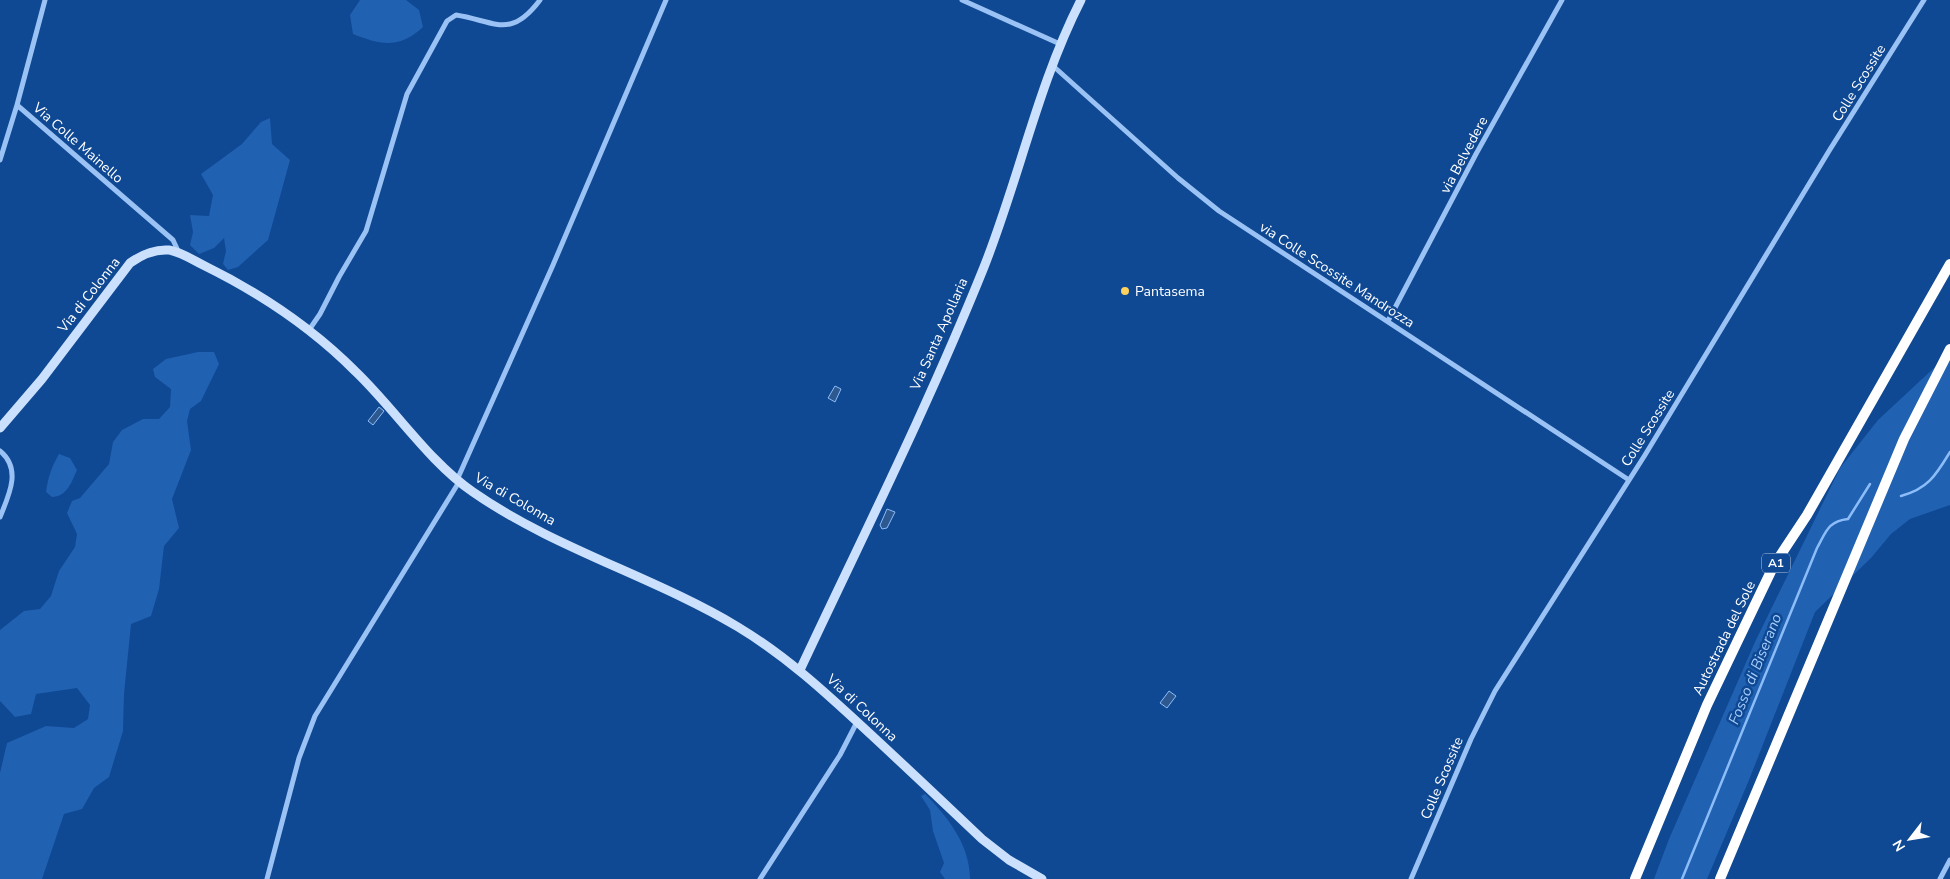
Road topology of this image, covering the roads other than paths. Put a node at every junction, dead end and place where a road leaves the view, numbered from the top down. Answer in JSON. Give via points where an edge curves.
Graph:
{"nodes":[{"id":1,"x":45,"y":0,"type":"edge"},
{"id":2,"x":540,"y":0,"type":"edge"},
{"id":3,"x":666,"y":0,"type":"edge"},
{"id":4,"x":962,"y":0,"type":"edge"},
{"id":5,"x":1081,"y":0,"type":"edge"},
{"id":6,"x":1562,"y":0,"type":"edge"},
{"id":7,"x":1924,"y":0,"type":"edge"},
{"id":8,"x":1060,"y":44,"type":"junction"},
{"id":9,"x":1052,"y":65,"type":"junction"},
{"id":10,"x":17,"y":105,"type":"junction"},
{"id":11,"x":0,"y":160,"type":"edge"},
{"id":12,"x":179,"y":253,"type":"junction"},
{"id":13,"x":1950,"y":264,"type":"edge"},
{"id":14,"x":1388,"y":322,"type":"junction"},
{"id":15,"x":309,"y":330,"type":"junction"},
{"id":16,"x":1950,"y":349,"type":"edge"},
{"id":17,"x":0,"y":428,"type":"edge"},
{"id":18,"x":0,"y":451,"type":"edge"},
{"id":19,"x":1629,"y":480,"type":"junction"},
{"id":20,"x":458,"y":481,"type":"junction"},
{"id":21,"x":0,"y":517,"type":"edge"},
{"id":22,"x":800,"y":670,"type":"junction"},
{"id":23,"x":857,"y":722,"type":"junction"},
{"id":24,"x":1950,"y":860,"type":"edge"},
{"id":25,"x":267,"y":879,"type":"edge"},
{"id":26,"x":760,"y":879,"type":"edge"},
{"id":27,"x":1042,"y":879,"type":"edge"},
{"id":28,"x":1411,"y":879,"type":"edge"},
{"id":29,"x":1635,"y":879,"type":"edge"},
{"id":30,"x":1720,"y":879,"type":"edge"},
{"id":31,"x":1940,"y":879,"type":"edge"}],
"edges":[{"from":1,"to":10,"type":"street","name":"Via Colle Mainello"},
{"from":2,"to":15,"type":"street","via":[[526,16],[511,25],[456,15],[447,21],[407,94],[368,226]]},
{"from":3,"to":20,"type":"street"},
{"from":4,"to":8,"type":"street"},
{"from":5,"to":8,"type":"street","name":"Via Santa Apollaria"},
{"from":6,"to":14,"type":"street","name":"via Belvedere"},
{"from":7,"to":19,"type":"street","name":"Colle Scossite"},
{"from":8,"to":9,"type":"street","name":"Via Santa Apollaria"},
{"from":9,"to":14,"type":"street","name":"via Colle Scossite Mandrozza","via":[[1219,211]]},
{"from":9,"to":22,"type":"street","name":"Via Santa Apollaria","via":[[981,273]]},
{"from":10,"to":11,"type":"street"},
{"from":10,"to":12,"type":"street","name":"Via Colle Mainello","via":[[173,240]]},
{"from":12,"to":15,"type":"street","name":"Via di Colonna","via":[[235,282]]},
{"from":12,"to":17,"type":"street","name":"Via di Colonna","via":[[157,251],[130,263],[42,380]]},
{"from":13,"to":29,"type":"highway","name":"Autostrada del Sole","number":"A1","via":[[1807,515],[1774,565],[1707,706]]},
{"from":14,"to":19,"type":"street","name":"via Colle Scossite Mandrozza"},
{"from":15,"to":20,"type":"street","name":"Via di Colonna","via":[[363,378]]},
{"from":16,"to":30,"type":"highway","via":[[1900,448]]},
{"from":18,"to":21,"type":"street","via":[[8,459],[13,476]]},
{"from":19,"to":28,"type":"street","name":"Colle Scossite","via":[[1487,707],[1463,755]]},
{"from":20,"to":22,"type":"street","name":"Via di Colonna","via":[[528,525],[701,606]]},
{"from":20,"to":25,"type":"street","via":[[314,716],[299,758]]},
{"from":22,"to":23,"type":"street","name":"Via di Colonna"},
{"from":23,"to":26,"type":"street","via":[[840,755]]},
{"from":23,"to":27,"type":"street","name":"Via di Colonna","via":[[982,839]]},
{"from":24,"to":31,"type":"street"}]}
